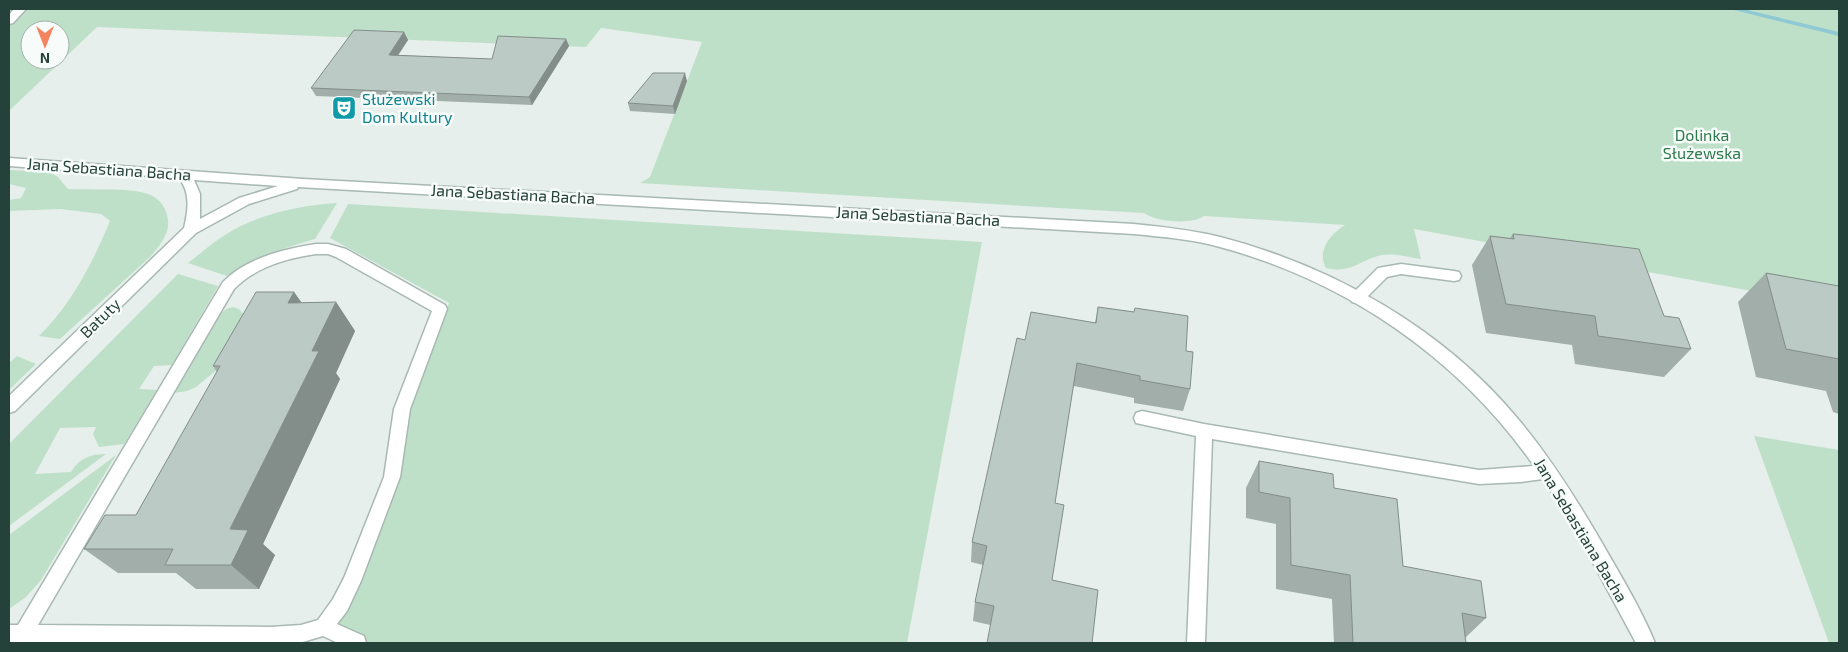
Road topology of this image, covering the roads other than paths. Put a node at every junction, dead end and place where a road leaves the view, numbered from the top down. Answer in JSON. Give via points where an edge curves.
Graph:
{"nodes":[{"id":1,"x":20,"y":9,"type":"edge"},
{"id":2,"x":9,"y":21,"type":"edge"},
{"id":3,"x":9,"y":162,"type":"edge"},
{"id":4,"x":183,"y":175,"type":"junction"},
{"id":5,"x":303,"y":183,"type":"junction"},
{"id":6,"x":191,"y":230,"type":"junction"},
{"id":7,"x":1454,"y":276,"type":"dead end"},
{"id":8,"x":1357,"y":298,"type":"junction"},
{"id":9,"x":9,"y":406,"type":"edge"},
{"id":10,"x":1142,"y":418,"type":"dead end"},
{"id":11,"x":1204,"y":431,"type":"junction"},
{"id":12,"x":1547,"y":471,"type":"junction"},
{"id":13,"x":324,"y":627,"type":"junction"},
{"id":14,"x":16,"y":634,"type":"edge"},
{"id":15,"x":357,"y":643,"type":"edge"},
{"id":16,"x":1196,"y":643,"type":"edge"},
{"id":17,"x":1646,"y":643,"type":"edge"}],
"edges":[{"from":1,"to":2,"type":"street"},
{"from":3,"to":4,"type":"street","name":"Jana Sebastiana Bacha"},
{"from":4,"to":5,"type":"street","name":"Jana Sebastiana Bacha"},
{"from":4,"to":6,"type":"street","via":[[193,188],[195,212]]},
{"from":5,"to":6,"type":"street","name":"Batuty","via":[[244,201]]},
{"from":5,"to":8,"type":"street","name":"Jana Sebastiana Bacha","via":[[1134,228],[1180,234],[1255,252],[1313,275]]},
{"from":6,"to":9,"type":"street","name":"Batuty"},
{"from":7,"to":8,"type":"street","via":[[1401,269],[1383,272]]},
{"from":8,"to":12,"type":"street","name":"Jana Sebastiana Bacha","via":[[1451,362],[1494,403]]},
{"from":10,"to":11,"type":"street"},
{"from":11,"to":12,"type":"street","via":[[1479,476]]},
{"from":11,"to":16,"type":"street"},
{"from":12,"to":17,"type":"street","name":"Jana Sebastiana Bacha","via":[[1601,558]]},
{"from":13,"to":14,"type":"street","via":[[301,634],[271,636]]},
{"from":13,"to":14,"type":"street","via":[[352,581],[392,476],[402,409],[440,309],[341,253],[315,249],[253,268],[232,282],[154,414]]},
{"from":13,"to":15,"type":"street"}]}
